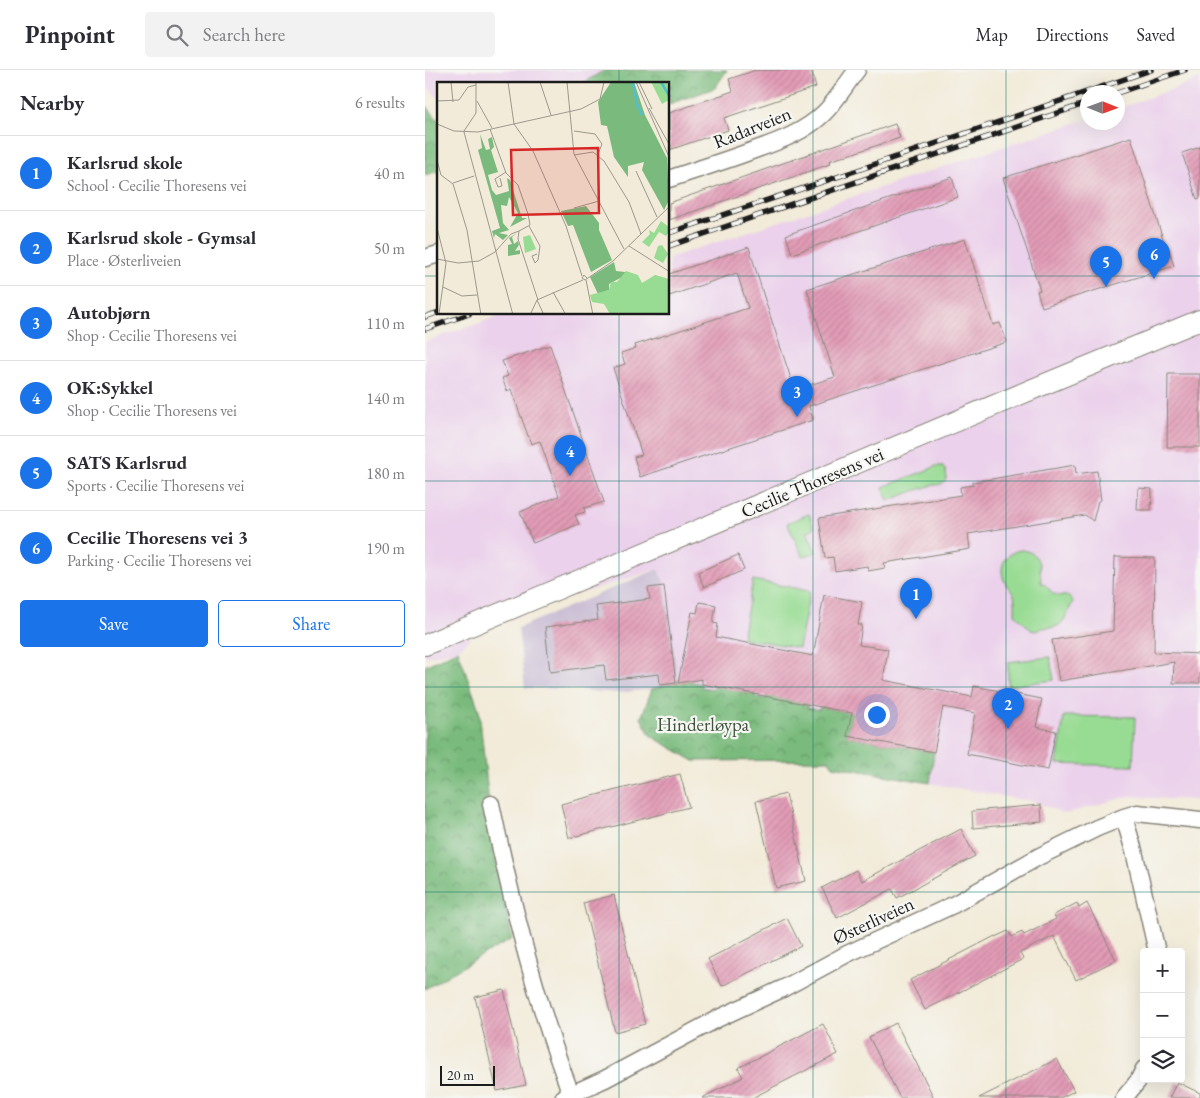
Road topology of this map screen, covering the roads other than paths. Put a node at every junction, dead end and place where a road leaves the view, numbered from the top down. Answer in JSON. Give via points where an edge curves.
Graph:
{"nodes":[{"id":1,"x":857,"y":70,"type":"edge"},
{"id":2,"x":670,"y":179,"type":"edge"},
{"id":3,"x":1200,"y":320,"type":"edge"},
{"id":4,"x":425,"y":645,"type":"edge"},
{"id":5,"x":491,"y":804,"type":"dead end"},
{"id":6,"x":1123,"y":817,"type":"junction"},
{"id":7,"x":1200,"y":820,"type":"edge"},
{"id":8,"x":1156,"y":948,"type":"edge"},
{"id":9,"x":1140,"y":1077,"type":"edge"},
{"id":10,"x":567,"y":1096,"type":"edge"},
{"id":11,"x":1127,"y":1097,"type":"edge"}],
"edges":[{"from":1,"to":2,"type":"street","name":"Radarveien","via":[[833,103],[809,126],[780,141]]},
{"from":3,"to":4,"type":"street","name":"Cecilie Thoresens vei"},
{"from":5,"to":10,"type":"street","name":"Østerliveien","via":[[530,970]]},
{"from":6,"to":7,"type":"street","name":"Østerliveien","via":[[1137,813]]},
{"from":6,"to":8,"type":"street"},
{"from":6,"to":10,"type":"street","name":"Østerliveien"},
{"from":9,"to":11,"type":"street"}]}
